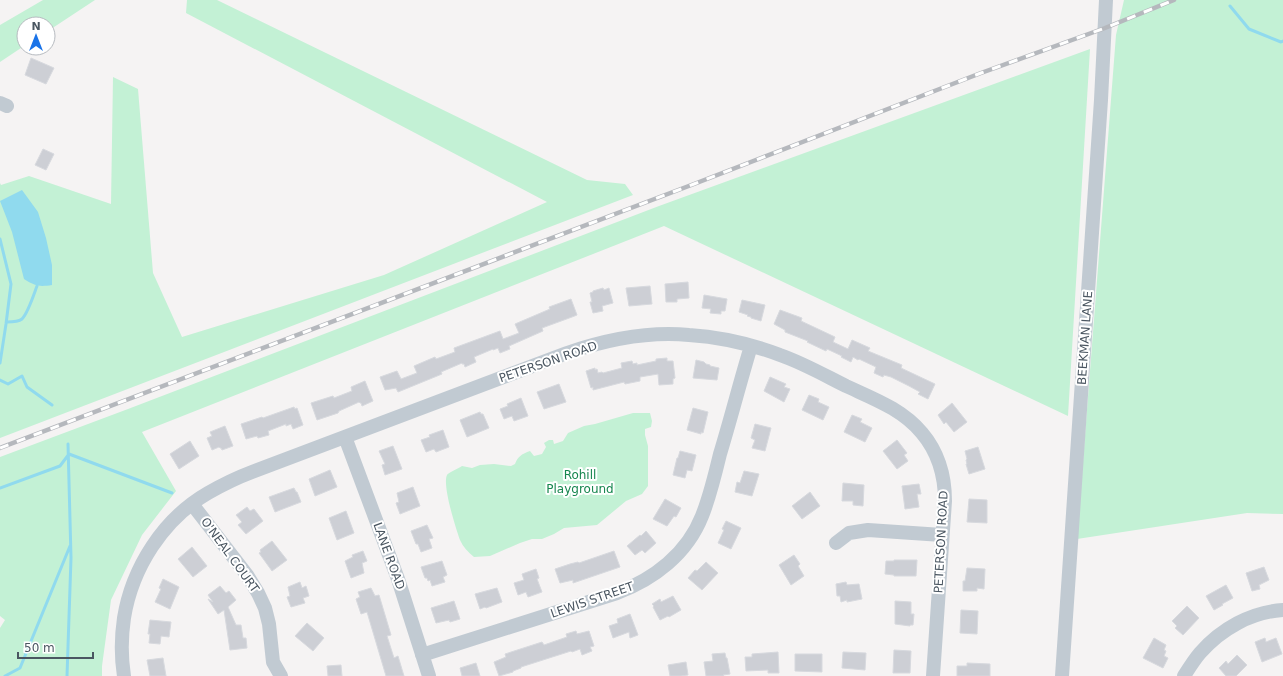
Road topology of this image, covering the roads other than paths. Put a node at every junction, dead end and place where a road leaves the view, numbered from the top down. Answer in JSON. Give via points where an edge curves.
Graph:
{"nodes":[{"id":1,"x":1106,"y":0,"type":"edge"},
{"id":2,"x":751,"y":346,"type":"junction"},
{"id":3,"x":345,"y":437,"type":"junction"},
{"id":4,"x":192,"y":504,"type":"junction"},
{"id":5,"x":942,"y":535,"type":"junction"},
{"id":6,"x":836,"y":543,"type":"dead end"},
{"id":7,"x":1283,"y":610,"type":"edge"},
{"id":8,"x":422,"y":655,"type":"junction"},
{"id":9,"x":124,"y":676,"type":"edge"},
{"id":10,"x":281,"y":676,"type":"edge"},
{"id":11,"x":429,"y":676,"type":"edge"},
{"id":12,"x":933,"y":676,"type":"edge"},
{"id":13,"x":1062,"y":676,"type":"edge"},
{"id":14,"x":1184,"y":676,"type":"edge"}],
"edges":[{"from":1,"to":13,"type":"street","name":"BEEKMAN LANE"},
{"from":2,"to":3,"type":"street","name":"PETERSON ROAD","via":[[687,334],[660,334],[605,342],[567,353]]},
{"from":2,"to":5,"type":"street","name":"PETERSON ROAD","via":[[781,355],[883,403],[900,412],[924,434],[941,469],[945,486]]},
{"from":2,"to":8,"type":"street","name":"LEWIS STREET","via":[[702,516],[675,558],[650,578],[633,587]]},
{"from":3,"to":4,"type":"street","name":"PETERSON ROAD","via":[[227,482]]},
{"from":3,"to":8,"type":"street","name":"LANE ROAD","via":[[398,579]]},
{"from":4,"to":9,"type":"street","name":"PETERSON ROAD","via":[[164,530],[136,578],[124,618]]},
{"from":4,"to":10,"type":"street","name":"O'NEAL COURT","via":[[258,593],[269,624],[273,662]]},
{"from":5,"to":6,"type":"street","via":[[868,530],[849,534]]},
{"from":5,"to":12,"type":"street","name":"PETERSON ROAD"},
{"from":7,"to":14,"type":"street","via":[[1257,614],[1226,630],[1199,654]]},
{"from":8,"to":11,"type":"street","name":"LANE ROAD"}]}
